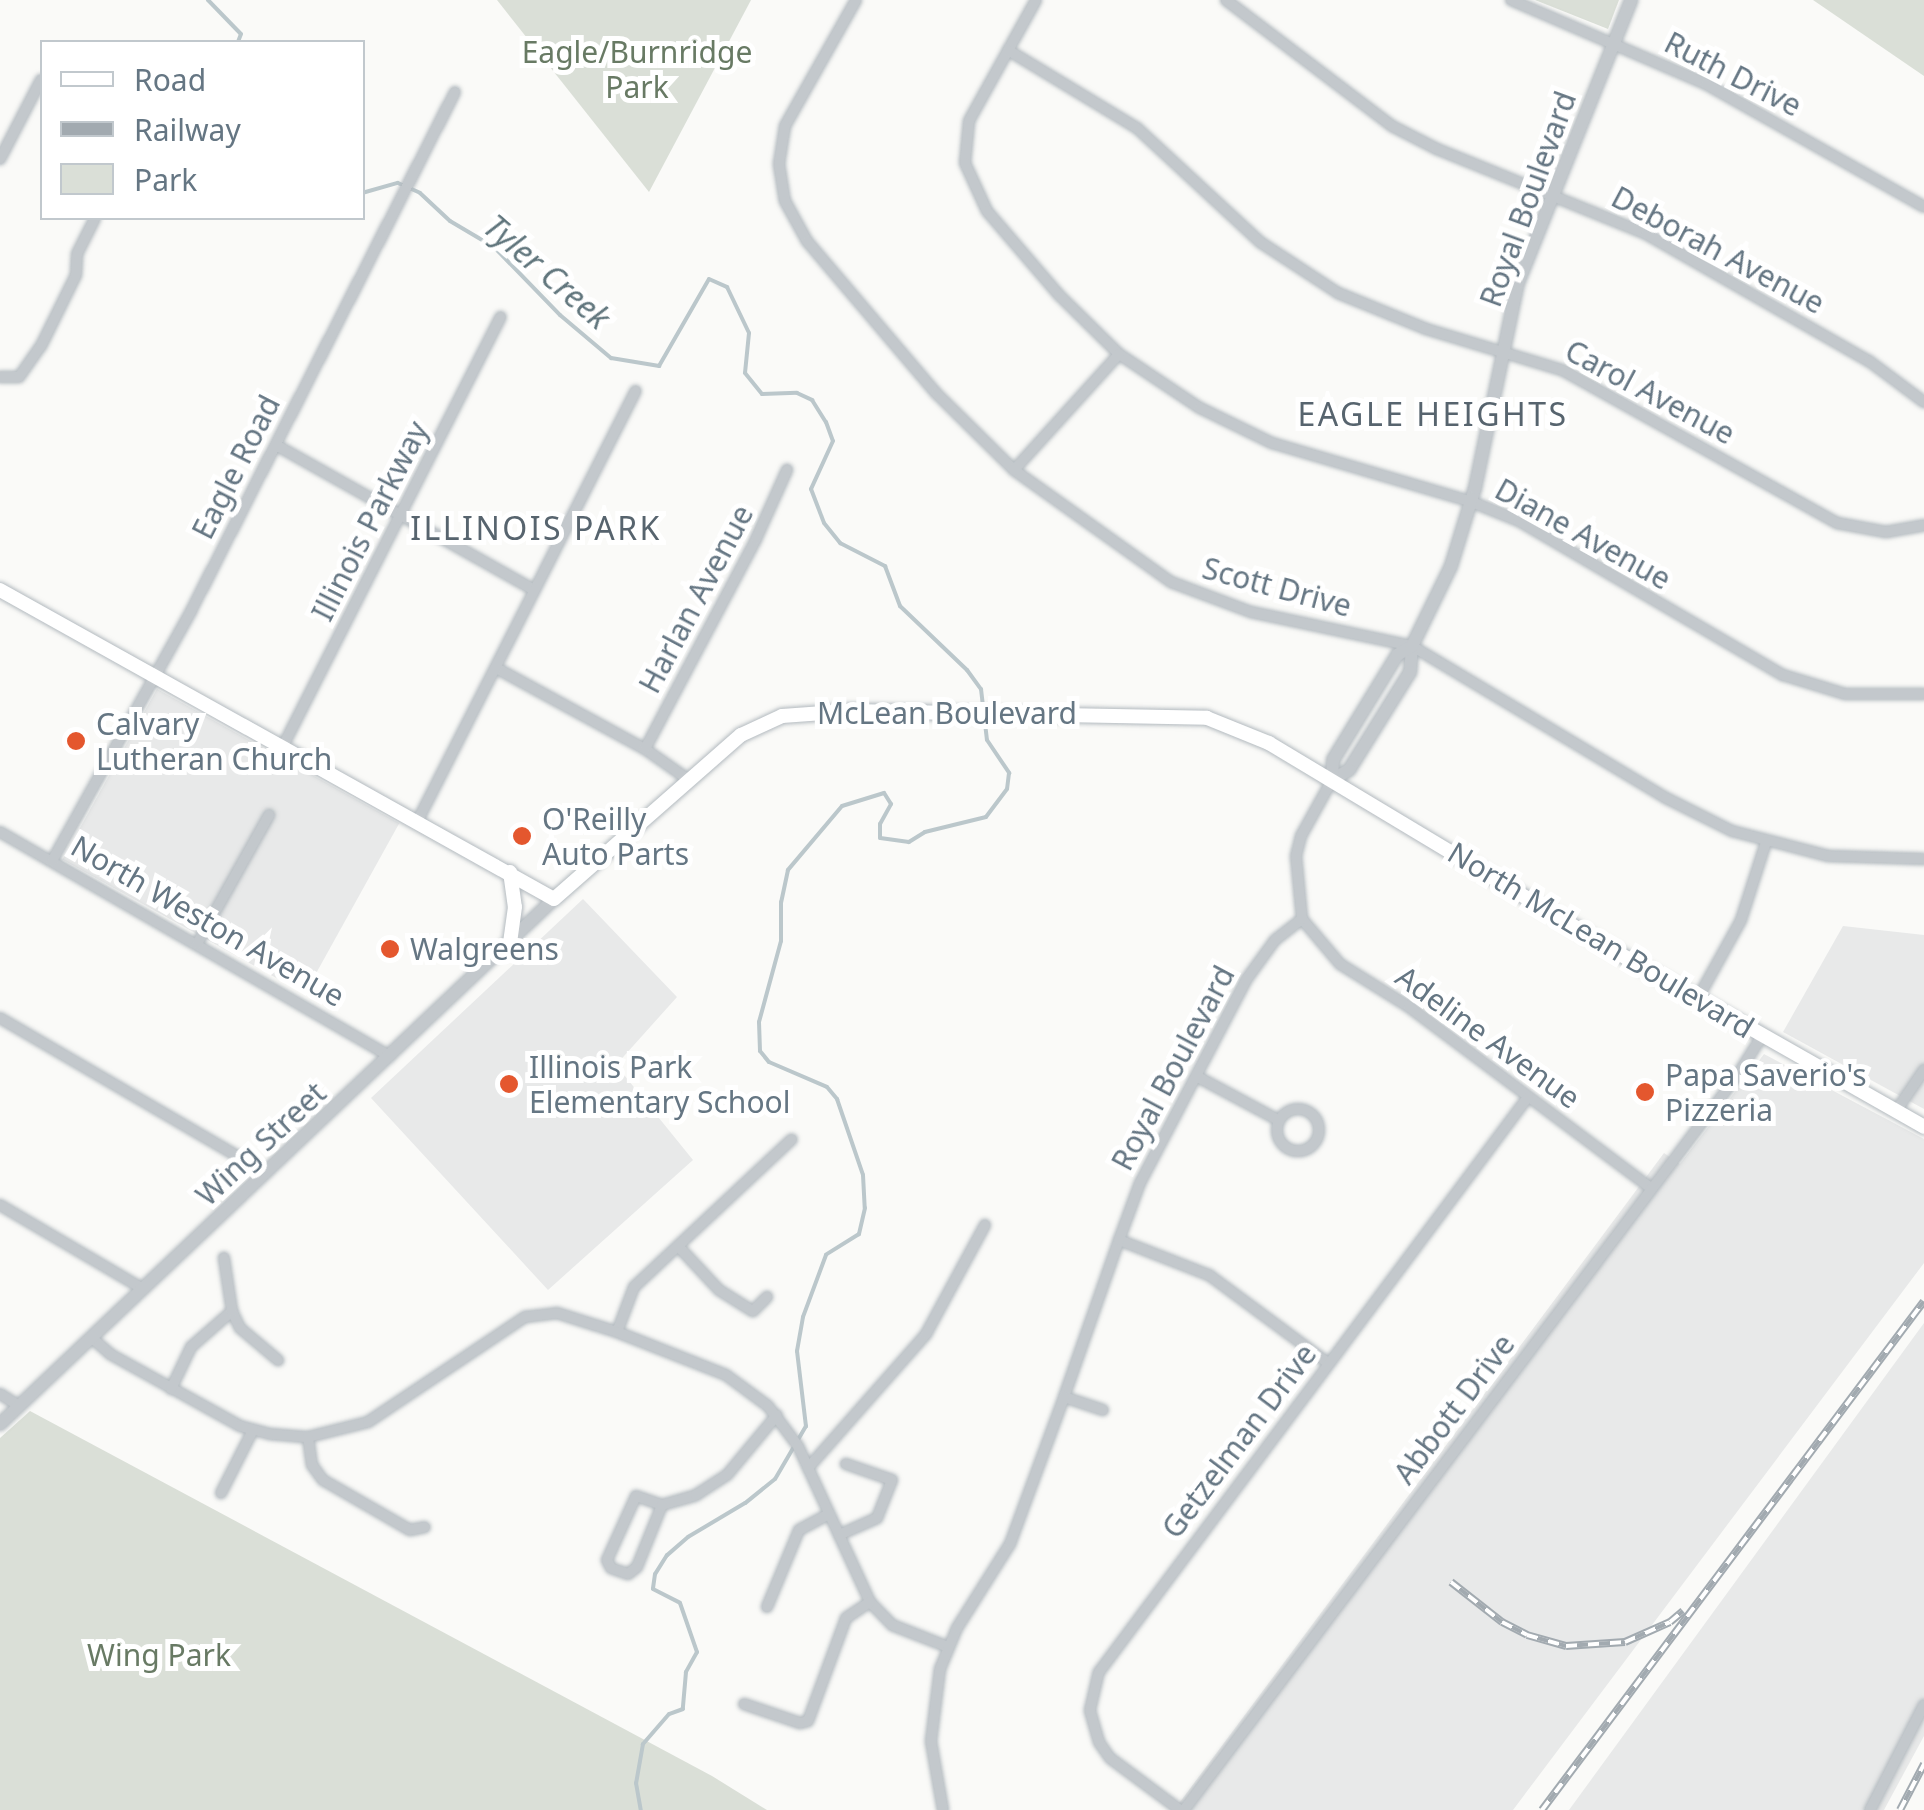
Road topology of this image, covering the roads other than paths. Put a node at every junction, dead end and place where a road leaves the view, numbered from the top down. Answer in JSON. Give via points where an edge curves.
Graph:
{"nodes":[{"id":1,"x":856,"y":0,"type":"edge"},
{"id":2,"x":1036,"y":0,"type":"edge"},
{"id":3,"x":1226,"y":0,"type":"edge"},
{"id":4,"x":1511,"y":0,"type":"edge"},
{"id":5,"x":1631,"y":0,"type":"edge"},
{"id":6,"x":1612,"y":42,"type":"junction"},
{"id":7,"x":1008,"y":50,"type":"junction"},
{"id":8,"x":40,"y":82,"type":"edge"},
{"id":9,"x":455,"y":92,"type":"dead end"},
{"id":10,"x":0,"y":159,"type":"edge"},
{"id":11,"x":1554,"y":196,"type":"junction"},
{"id":12,"x":1924,"y":207,"type":"edge"},
{"id":13,"x":94,"y":220,"type":"edge"},
{"id":14,"x":502,"y":317,"type":"dead end"},
{"id":15,"x":1503,"y":349,"type":"junction"},
{"id":16,"x":1120,"y":354,"type":"junction"},
{"id":17,"x":0,"y":377,"type":"edge"},
{"id":18,"x":636,"y":391,"type":"dead end"},
{"id":19,"x":1924,"y":402,"type":"edge"},
{"id":20,"x":276,"y":445,"type":"junction"},
{"id":21,"x":788,"y":470,"type":"dead end"},
{"id":22,"x":1014,"y":470,"type":"junction"},
{"id":23,"x":1472,"y":502,"type":"junction"},
{"id":24,"x":402,"y":514,"type":"junction"},
{"id":25,"x":1924,"y":525,"type":"edge"},
{"id":26,"x":534,"y":589,"type":"junction"},
{"id":27,"x":0,"y":590,"type":"edge"},
{"id":28,"x":1412,"y":646,"type":"junction"},
{"id":29,"x":498,"y":669,"type":"junction"},
{"id":30,"x":154,"y":675,"type":"junction"},
{"id":31,"x":1924,"y":694,"type":"edge"},
{"id":32,"x":283,"y":746,"type":"junction"},
{"id":33,"x":645,"y":749,"type":"junction"},
{"id":34,"x":689,"y":780,"type":"junction"},
{"id":35,"x":1332,"y":780,"type":"junction"},
{"id":36,"x":269,"y":815,"type":"dead end"},
{"id":37,"x":418,"y":820,"type":"junction"},
{"id":38,"x":0,"y":832,"type":"edge"},
{"id":39,"x":1766,"y":842,"type":"junction"},
{"id":40,"x":1924,"y":858,"type":"edge"},
{"id":41,"x":52,"y":861,"type":"junction"},
{"id":42,"x":510,"y":872,"type":"junction"},
{"id":43,"x":554,"y":899,"type":"junction"},
{"id":44,"x":1302,"y":919,"type":"junction"},
{"id":45,"x":510,"y":941,"type":"junction"},
{"id":46,"x":197,"y":944,"type":"junction"},
{"id":47,"x":1698,"y":998,"type":"junction"},
{"id":48,"x":0,"y":1018,"type":"edge"},
{"id":49,"x":1762,"y":1036,"type":"junction"},
{"id":50,"x":390,"y":1056,"type":"junction"},
{"id":51,"x":1924,"y":1070,"type":"edge"},
{"id":52,"x":1196,"y":1076,"type":"junction"},
{"id":53,"x":1528,"y":1096,"type":"junction"},
{"id":54,"x":1896,"y":1112,"type":"junction"},
{"id":55,"x":1278,"y":1120,"type":"junction"},
{"id":56,"x":1924,"y":1127,"type":"edge"},
{"id":57,"x":792,"y":1139,"type":"dead end"},
{"id":58,"x":266,"y":1172,"type":"junction"},
{"id":59,"x":1652,"y":1188,"type":"junction"},
{"id":60,"x":0,"y":1205,"type":"edge"},
{"id":61,"x":985,"y":1225,"type":"dead end"},
{"id":62,"x":1119,"y":1240,"type":"junction"},
{"id":63,"x":678,"y":1246,"type":"junction"},
{"id":64,"x":224,"y":1258,"type":"dead end"},
{"id":65,"x":143,"y":1289,"type":"junction"},
{"id":66,"x":767,"y":1298,"type":"dead end"},
{"id":67,"x":232,"y":1311,"type":"junction"},
{"id":68,"x":617,"y":1332,"type":"junction"},
{"id":69,"x":92,"y":1339,"type":"junction"},
{"id":70,"x":278,"y":1360,"type":"dead end"},
{"id":71,"x":1328,"y":1363,"type":"junction"},
{"id":72,"x":170,"y":1389,"type":"junction"},
{"id":73,"x":0,"y":1394,"type":"edge"},
{"id":74,"x":1064,"y":1396,"type":"junction"},
{"id":75,"x":19,"y":1406,"type":"junction"},
{"id":76,"x":1103,"y":1410,"type":"dead end"},
{"id":77,"x":776,"y":1415,"type":"junction"},
{"id":78,"x":0,"y":1424,"type":"edge"},
{"id":79,"x":253,"y":1430,"type":"junction"},
{"id":80,"x":308,"y":1437,"type":"junction"},
{"id":81,"x":807,"y":1464,"type":"junction"},
{"id":82,"x":846,"y":1464,"type":"dead end"},
{"id":83,"x":221,"y":1494,"type":"dead end"},
{"id":84,"x":662,"y":1505,"type":"junction"},
{"id":85,"x":829,"y":1514,"type":"junction"},
{"id":86,"x":426,"y":1527,"type":"dead end"},
{"id":87,"x":839,"y":1535,"type":"junction"},
{"id":88,"x":870,"y":1602,"type":"junction"},
{"id":89,"x":767,"y":1607,"type":"dead end"},
{"id":90,"x":948,"y":1647,"type":"junction"},
{"id":91,"x":744,"y":1704,"type":"dead end"},
{"id":92,"x":1924,"y":1705,"type":"edge"},
{"id":93,"x":943,"y":1810,"type":"edge"},
{"id":94,"x":1182,"y":1810,"type":"edge"},
{"id":95,"x":1870,"y":1810,"type":"edge"}],
"edges":[{"from":1,"to":22,"type":"street","name":"Scott Drive","via":[[785,126],[780,183],[790,216],[936,392]]},
{"from":2,"to":7,"type":"street","name":"Diane Avenue"},
{"from":3,"to":11,"type":"street","name":"Deborah Avenue","via":[[1392,126]]},
{"from":4,"to":6,"type":"street","name":"Ruth Drive"},
{"from":5,"to":6,"type":"street","name":"Royal Boulevard"},
{"from":6,"to":11,"type":"street","name":"Royal Boulevard"},
{"from":6,"to":12,"type":"street","name":"Ruth Drive","via":[[1706,84]]},
{"from":7,"to":15,"type":"street","name":"Carol Avenue","via":[[1137,128],[1260,242],[1338,293],[1426,329]]},
{"from":7,"to":16,"type":"street","name":"Diane Avenue","via":[[969,121],[970,180],[986,211]]},
{"from":8,"to":10,"type":"street"},
{"from":9,"to":20,"type":"street","name":"Eagle Road"},
{"from":11,"to":15,"type":"street","name":"Royal Boulevard","via":[[1518,283]]},
{"from":11,"to":19,"type":"street","name":"Deborah Avenue","via":[[1674,250],[1870,361]]},
{"from":13,"to":17,"type":"street","via":[[41,346],[18,378]]},
{"from":14,"to":24,"type":"street","name":"Illinois Parkway"},
{"from":15,"to":23,"type":"street","name":"Royal Boulevard"},
{"from":15,"to":25,"type":"street","name":"Carol Avenue","via":[[1580,378],[1837,523],[1886,532]]},
{"from":16,"to":22,"type":"street"},
{"from":16,"to":23,"type":"street","name":"Diane Avenue","via":[[1200,408],[1272,443]]},
{"from":18,"to":26,"type":"street"},
{"from":20,"to":24,"type":"street"},
{"from":20,"to":30,"type":"street","name":"Eagle Road"},
{"from":21,"to":33,"type":"street","name":"Harlan Avenue"},
{"from":22,"to":28,"type":"street","name":"Scott Drive","via":[[1144,566],[1188,590],[1252,612]]},
{"from":23,"to":28,"type":"street","name":"Royal Boulevard","via":[[1445,582]]},
{"from":23,"to":31,"type":"street","name":"Diane Avenue","via":[[1519,522],[1783,676],[1845,694]]},
{"from":24,"to":26,"type":"street"},
{"from":24,"to":32,"type":"street","name":"Illinois Parkway"},
{"from":26,"to":29,"type":"street"},
{"from":27,"to":30,"type":"main road"},
{"from":28,"to":35,"type":"street","name":"Royal Boulevard","via":[[1397,655],[1333,760]]},
{"from":28,"to":39,"type":"street","name":"Scott Drive","via":[[1666,798]]},
{"from":29,"to":33,"type":"street"},
{"from":29,"to":37,"type":"street"},
{"from":30,"to":32,"type":"main road"},
{"from":30,"to":41,"type":"street","name":"Eagle Road"},
{"from":32,"to":37,"type":"main road"},
{"from":33,"to":34,"type":"street"},
{"from":34,"to":35,"type":"main road","name":"McLean Boulevard","via":[[741,736],[782,716],[814,712],[1207,718],[1269,742]]},
{"from":34,"to":43,"type":"main road","name":"McLean Boulevard"},
{"from":35,"to":44,"type":"street","name":"Royal Boulevard","via":[[1296,856]]},
{"from":35,"to":47,"type":"main road","name":"North McLean Boulevard"},
{"from":36,"to":46,"type":"street"},
{"from":37,"to":42,"type":"main road"},
{"from":38,"to":41,"type":"street","name":"North Weston Avenue"},
{"from":39,"to":40,"type":"street","name":"Scott Drive","via":[[1857,859]]},
{"from":39,"to":47,"type":"street","via":[[1742,920]]},
{"from":41,"to":46,"type":"street","name":"North Weston Avenue"},
{"from":42,"to":43,"type":"main road"},
{"from":42,"to":45,"type":"main road"},
{"from":43,"to":45,"type":"street","name":"Wing Street"},
{"from":44,"to":52,"type":"street","name":"Royal Boulevard","via":[[1261,955]]},
{"from":44,"to":53,"type":"street","name":"Adeline Avenue","via":[[1340,964]]},
{"from":45,"to":50,"type":"street","name":"Wing Street"},
{"from":46,"to":50,"type":"street","name":"North Weston Avenue"},
{"from":47,"to":49,"type":"main road","name":"North McLean Boulevard"},
{"from":48,"to":58,"type":"street"},
{"from":49,"to":54,"type":"main road","name":"North McLean Boulevard"},
{"from":49,"to":59,"type":"street","name":"Abbott Drive"},
{"from":50,"to":58,"type":"street","name":"Wing Street"},
{"from":51,"to":54,"type":"street"},
{"from":52,"to":55,"type":"street"},
{"from":52,"to":62,"type":"street","name":"Royal Boulevard","via":[[1140,1183]]},
{"from":53,"to":59,"type":"street","name":"Adeline Avenue"},
{"from":53,"to":71,"type":"street","name":"Getzelman Drive"},
{"from":54,"to":56,"type":"main road","name":"North McLean Boulevard"},
{"from":55,"to":55,"type":"street","via":[[1285,1146],[1304,1152],[1316,1144],[1320,1128],[1312,1114],[1290,1110]]},
{"from":57,"to":63,"type":"street"},
{"from":58,"to":65,"type":"street","name":"Wing Street"},
{"from":59,"to":94,"type":"street","name":"Abbott Drive"},
{"from":60,"to":65,"type":"street"},
{"from":61,"to":81,"type":"street","via":[[926,1334]]},
{"from":62,"to":71,"type":"street","via":[[1209,1276]]},
{"from":62,"to":74,"type":"street","name":"Royal Boulevard"},
{"from":63,"to":66,"type":"street","via":[[719,1290],[753,1311]]},
{"from":63,"to":68,"type":"street","via":[[634,1287]]},
{"from":64,"to":67,"type":"street"},
{"from":65,"to":69,"type":"street","name":"Wing Street"},
{"from":67,"to":70,"type":"street","via":[[240,1328]]},
{"from":67,"to":72,"type":"street","via":[[192,1347]]},
{"from":68,"to":77,"type":"street","via":[[726,1374]]},
{"from":68,"to":80,"type":"street","via":[[558,1313],[525,1317],[368,1422]]},
{"from":69,"to":72,"type":"street"},
{"from":69,"to":75,"type":"street","name":"Wing Street"},
{"from":71,"to":94,"type":"street","name":"Getzelman Drive","via":[[1094,1685],[1091,1720],[1104,1751]]},
{"from":72,"to":79,"type":"street"},
{"from":73,"to":75,"type":"street"},
{"from":74,"to":76,"type":"street"},
{"from":74,"to":90,"type":"street","name":"Royal Boulevard","via":[[1010,1544]]},
{"from":75,"to":78,"type":"street","name":"Wing Street"},
{"from":77,"to":81,"type":"street"},
{"from":77,"to":84,"type":"street","via":[[726,1476]]},
{"from":79,"to":80,"type":"street"},
{"from":79,"to":83,"type":"street"},
{"from":80,"to":86,"type":"street","via":[[312,1465],[323,1480],[410,1530]]},
{"from":81,"to":85,"type":"street"},
{"from":82,"to":87,"type":"street","via":[[892,1480],[876,1518]]},
{"from":84,"to":84,"type":"street","via":[[633,1498],[608,1566],[633,1573]]},
{"from":85,"to":87,"type":"street"},
{"from":85,"to":89,"type":"street","via":[[799,1530]]},
{"from":87,"to":88,"type":"street"},
{"from":88,"to":90,"type":"street","via":[[892,1625]]},
{"from":88,"to":91,"type":"street","via":[[846,1618],[808,1721]]},
{"from":90,"to":93,"type":"street","name":"Royal Boulevard","via":[[935,1690],[931,1741]]},
{"from":92,"to":95,"type":"street"}]}
